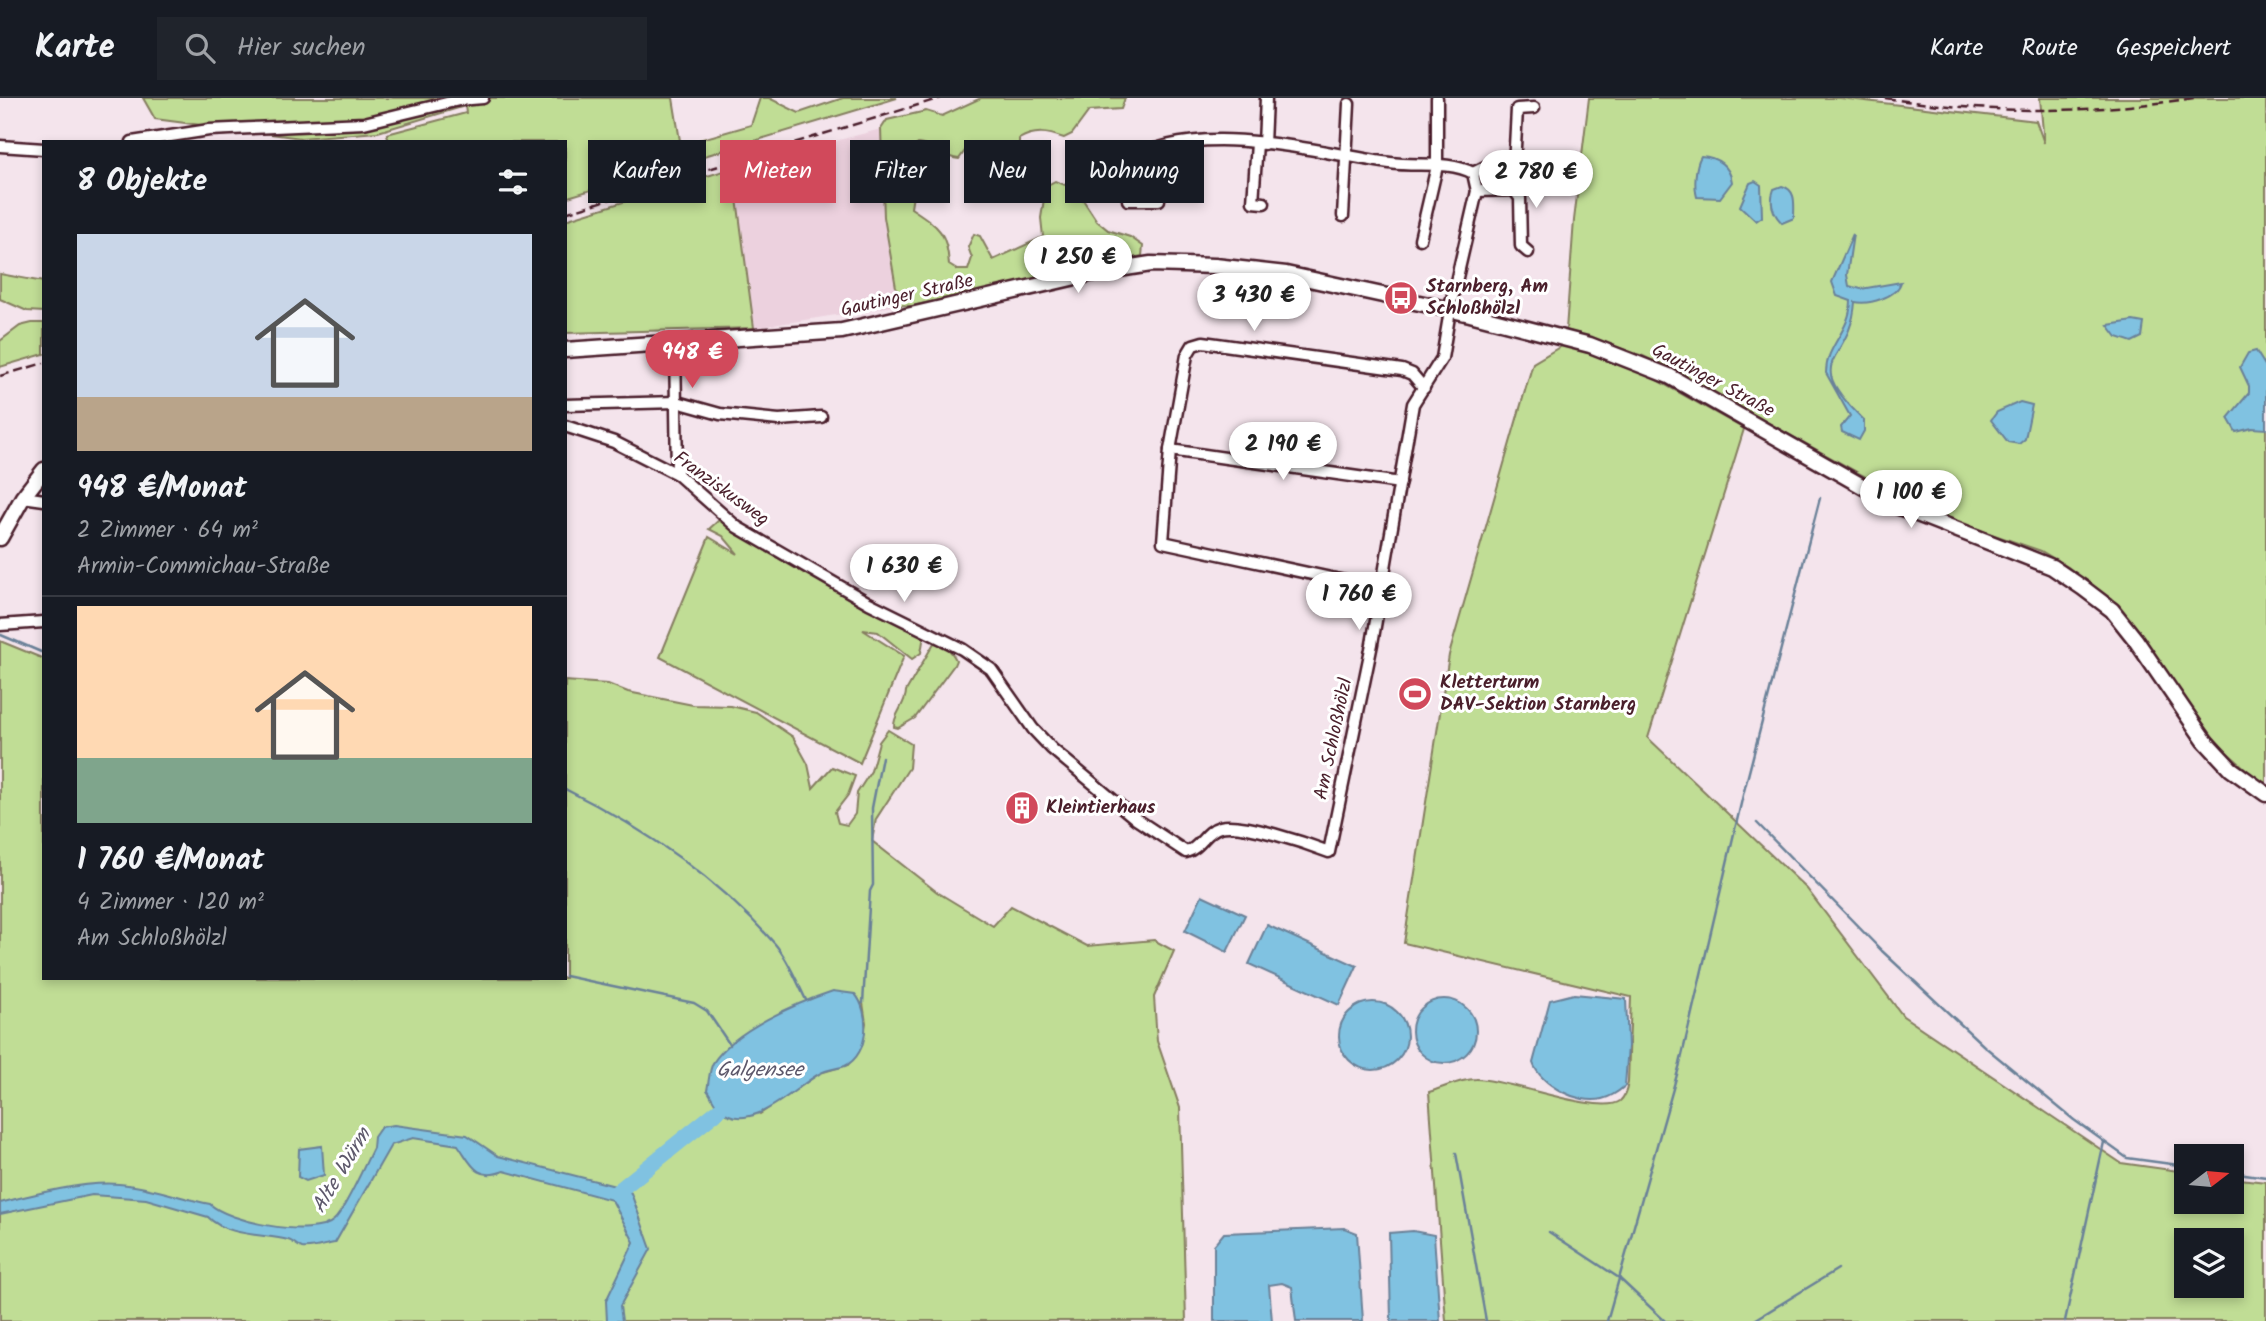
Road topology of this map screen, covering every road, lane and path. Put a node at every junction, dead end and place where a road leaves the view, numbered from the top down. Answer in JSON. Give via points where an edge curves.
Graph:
{"nodes":[{"id":1,"x":483,"y":98,"type":"edge"},
{"id":2,"x":1266,"y":98,"type":"edge"},
{"id":3,"x":1437,"y":98,"type":"edge"},
{"id":4,"x":1349,"y":104,"type":"dead end"},
{"id":5,"x":1534,"y":108,"type":"dead end"},
{"id":6,"x":145,"y":140,"type":"edge"},
{"id":7,"x":1204,"y":143,"type":"edge"},
{"id":8,"x":1261,"y":144,"type":"junction"},
{"id":9,"x":0,"y":146,"type":"edge"},
{"id":10,"x":42,"y":149,"type":"edge"},
{"id":11,"x":1157,"y":150,"type":"joint"},
{"id":12,"x":1348,"y":156,"type":"junction"},
{"id":13,"x":1437,"y":166,"type":"junction"},
{"id":14,"x":1514,"y":166,"type":"junction"},
{"id":15,"x":1473,"y":173,"type":"junction"},
{"id":16,"x":1514,"y":190,"type":"junction"},
{"id":17,"x":1477,"y":191,"type":"junction"},
{"id":18,"x":1264,"y":204,"type":"dead end"},
{"id":19,"x":1343,"y":216,"type":"dead end"},
{"id":20,"x":1420,"y":239,"type":"dead end"},
{"id":21,"x":1528,"y":252,"type":"dead end"},
{"id":22,"x":1450,"y":310,"type":"junction"},
{"id":23,"x":675,"y":343,"type":"junction"},
{"id":24,"x":567,"y":349,"type":"edge"},
{"id":25,"x":1424,"y":388,"type":"junction"},
{"id":26,"x":677,"y":402,"type":"junction"},
{"id":27,"x":567,"y":405,"type":"edge"},
{"id":28,"x":821,"y":417,"type":"dead end"},
{"id":29,"x":567,"y":427,"type":"edge"},
{"id":30,"x":1170,"y":450,"type":"junction"},
{"id":31,"x":42,"y":473,"type":"edge"},
{"id":32,"x":677,"y":474,"type":"junction"},
{"id":33,"x":1400,"y":484,"type":"junction"},
{"id":34,"x":23,"y":497,"type":"junction"},
{"id":35,"x":42,"y":500,"type":"edge"},
{"id":36,"x":0,"y":538,"type":"edge"},
{"id":37,"x":1382,"y":589,"type":"junction"},
{"id":38,"x":42,"y":622,"type":"edge"},
{"id":39,"x":0,"y":625,"type":"edge"},
{"id":40,"x":2266,"y":794,"type":"edge"},
{"id":41,"x":1209,"y":833,"type":"joint"}],
"edges":[{"from":1,"to":6,"type":"street","via":[[364,123],[209,130]]},
{"from":2,"to":8,"type":"street"},
{"from":3,"to":13,"type":"street"},
{"from":4,"to":12,"type":"street"},
{"from":5,"to":14,"type":"street","via":[[1517,108]]},
{"from":7,"to":8,"type":"street"},
{"from":8,"to":12,"type":"street"},
{"from":8,"to":18,"type":"street","via":[[1253,202]]},
{"from":9,"to":10,"type":"street"},
{"from":11,"to":11,"type":"street","via":[[1128,162],[1128,200],[1159,200]]},
{"from":12,"to":13,"type":"street"},
{"from":12,"to":19,"type":"street"},
{"from":13,"to":15,"type":"street"},
{"from":13,"to":20,"type":"street"},
{"from":14,"to":15,"type":"street","via":[[1487,166]]},
{"from":14,"to":16,"type":"street"},
{"from":15,"to":17,"type":"street"},
{"from":16,"to":17,"type":"street"},
{"from":16,"to":21,"type":"street","via":[[1520,198],[1521,246]]},
{"from":17,"to":22,"type":"street","name":"Am Schloßhölzl"},
{"from":22,"to":23,"type":"main road","name":"Gautinger Straße","via":[[1286,274],[1151,264],[842,331]]},
{"from":22,"to":25,"type":"street","name":"Am Schloßhölzl","via":[[1442,358]]},
{"from":22,"to":40,"type":"main road","name":"Gautinger Straße","via":[[1590,345],[1646,366],[1722,404],[1899,507],[2052,568],[2112,610],[2205,741],[2231,769]]},
{"from":23,"to":24,"type":"main road","name":"Gautinger Straße"},
{"from":23,"to":26,"type":"street"},
{"from":25,"to":30,"type":"street","via":[[1402,370],[1203,342],[1193,345],[1187,355]]},
{"from":25,"to":33,"type":"street","name":"Am Schloßhölzl","via":[[1413,404]]},
{"from":26,"to":27,"type":"street"},
{"from":26,"to":28,"type":"street","via":[[720,414],[779,420]]},
{"from":26,"to":32,"type":"street"},
{"from":29,"to":32,"type":"street","name":"Franziskusweg","via":[[614,442]]},
{"from":30,"to":33,"type":"street"},
{"from":30,"to":37,"type":"street","via":[[1163,542]]},
{"from":31,"to":34,"type":"main road"},
{"from":32,"to":41,"type":"street","name":"Franziskusweg","via":[[737,527],[991,669],[1033,729],[1136,819],[1186,852],[1195,850]]},
{"from":33,"to":37,"type":"street","name":"Am Schloßhölzl"},
{"from":34,"to":35,"type":"street"},
{"from":34,"to":36,"type":"main road"},
{"from":37,"to":41,"type":"street","name":"Am Schloßhölzl","via":[[1329,852],[1291,838],[1233,827],[1221,826]]},
{"from":38,"to":39,"type":"street"}]}
